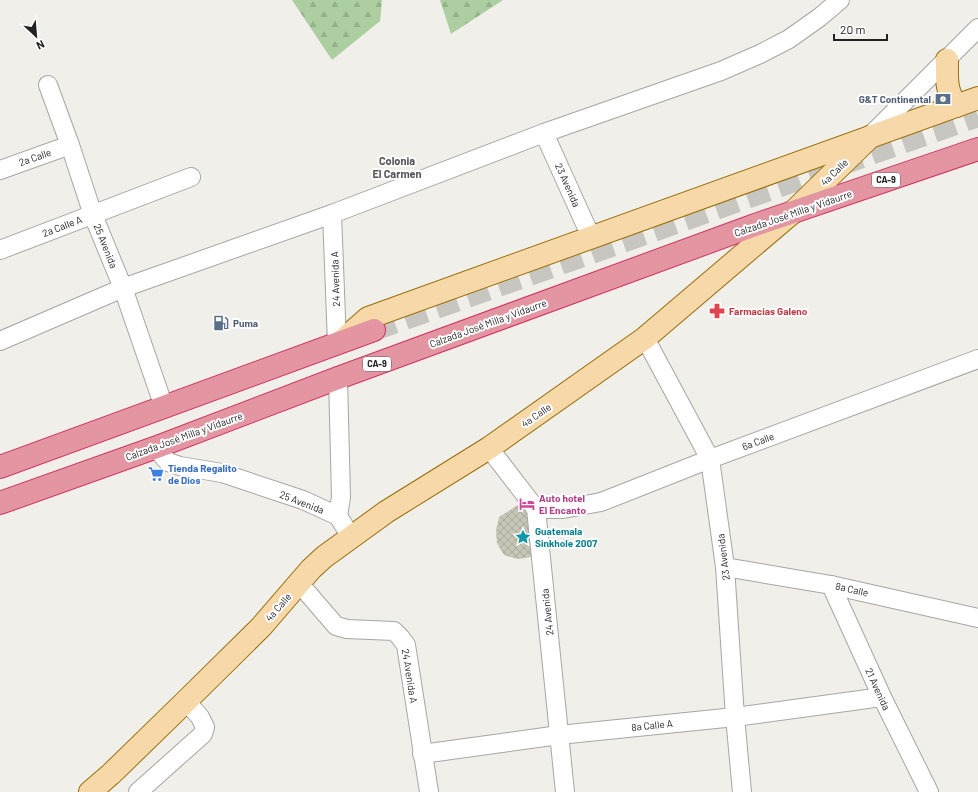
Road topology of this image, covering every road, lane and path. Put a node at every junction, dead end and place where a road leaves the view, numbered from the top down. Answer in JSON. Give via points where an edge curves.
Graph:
{"nodes":[{"id":1,"x":840,"y":0,"type":"edge"},
{"id":2,"x":978,"y":28,"type":"edge"},
{"id":3,"x":947,"y":60,"type":"junction"},
{"id":4,"x":48,"y":85,"type":"dead end"},
{"id":5,"x":978,"y":98,"type":"edge"},
{"id":6,"x":957,"y":106,"type":"junction"},
{"id":7,"x":544,"y":133,"type":"junction"},
{"id":8,"x":870,"y":137,"type":"junction"},
{"id":9,"x":70,"y":146,"type":"junction"},
{"id":10,"x":978,"y":149,"type":"edge"},
{"id":11,"x":0,"y":170,"type":"edge"},
{"id":12,"x":191,"y":178,"type":"dead end"},
{"id":13,"x":793,"y":212,"type":"junction"},
{"id":14,"x":332,"y":214,"type":"junction"},
{"id":15,"x":93,"y":215,"type":"junction"},
{"id":16,"x":592,"y":237,"type":"junction"},
{"id":17,"x":0,"y":250,"type":"edge"},
{"id":18,"x":123,"y":288,"type":"junction"},
{"id":19,"x":374,"y":330,"type":"tunnel mouth"},
{"id":20,"x":645,"y":338,"type":"junction"},
{"id":21,"x":0,"y":341,"type":"edge"},
{"id":22,"x":340,"y":342,"type":"junction"},
{"id":23,"x":978,"y":359,"type":"edge"},
{"id":24,"x":338,"y":378,"type":"junction"},
{"id":25,"x":164,"y":407,"type":"junction"},
{"id":26,"x":157,"y":447,"type":"junction"},
{"id":27,"x":490,"y":448,"type":"junction"},
{"id":28,"x":710,"y":459,"type":"junction"},
{"id":29,"x":0,"y":467,"type":"edge"},
{"id":30,"x":0,"y":503,"type":"edge"},
{"id":31,"x":536,"y":509,"type":"junction"},
{"id":32,"x":338,"y":516,"type":"junction"},
{"id":33,"x":351,"y":537,"type":"junction"},
{"id":34,"x":724,"y":567,"type":"junction"},
{"id":35,"x":299,"y":583,"type":"junction"},
{"id":36,"x":831,"y":584,"type":"junction"},
{"id":37,"x":978,"y":618,"type":"edge"},
{"id":38,"x":882,"y":697,"type":"junction"},
{"id":39,"x":186,"y":701,"type":"junction"},
{"id":40,"x":735,"y":717,"type":"junction"},
{"id":41,"x":559,"y":735,"type":"junction"},
{"id":42,"x":422,"y":754,"type":"junction"},
{"id":43,"x":90,"y":792,"type":"edge"},
{"id":44,"x":138,"y":792,"type":"edge"},
{"id":45,"x":429,"y":792,"type":"edge"},
{"id":46,"x":565,"y":792,"type":"edge"},
{"id":47,"x":742,"y":792,"type":"edge"},
{"id":48,"x":929,"y":792,"type":"edge"}],
"edges":[{"from":1,"to":7,"type":"street","via":[[789,39],[760,54]]},
{"from":2,"to":3,"type":"street","name":"4a Calle"},
{"from":3,"to":6,"type":"main road","via":[[950,96]]},
{"from":3,"to":8,"type":"street","name":"4a Calle"},
{"from":4,"to":9,"type":"street","name":"25 Avenida"},
{"from":5,"to":6,"type":"main road"},
{"from":6,"to":8,"type":"main road"},
{"from":7,"to":14,"type":"street"},
{"from":7,"to":16,"type":"street","name":"23 Avenida"},
{"from":8,"to":13,"type":"main road","name":"4a Calle"},
{"from":8,"to":16,"type":"main road"},
{"from":9,"to":11,"type":"street","name":"2a Calle"},
{"from":9,"to":15,"type":"street","name":"25 Avenida"},
{"from":10,"to":13,"type":"highway","name":"Calzada José Milla y Vidaurre","number":"CA-9"},
{"from":12,"to":15,"type":"street","name":"2a Calle A"},
{"from":13,"to":20,"type":"main road","name":"4a Calle"},
{"from":13,"to":24,"type":"highway","name":"Calzada José Milla y Vidaurre","number":"CA-9"},
{"from":14,"to":18,"type":"street"},
{"from":14,"to":22,"type":"street","name":"24 Avenida A"},
{"from":15,"to":17,"type":"street","name":"2a Calle A"},
{"from":15,"to":18,"type":"street","name":"25 Avenida"},
{"from":16,"to":22,"type":"main road","via":[[368,318]]},
{"from":18,"to":21,"type":"street"},
{"from":18,"to":25,"type":"street","name":"25 Avenida"},
{"from":19,"to":22,"type":"highway"},
{"from":20,"to":27,"type":"main road","name":"4a Calle"},
{"from":20,"to":28,"type":"street","name":"23 Avenida"},
{"from":22,"to":25,"type":"highway"},
{"from":23,"to":28,"type":"street","name":"6a Calle"},
{"from":24,"to":26,"type":"highway","name":"Calzada José Milla y Vidaurre","number":"CA-9"},
{"from":24,"to":32,"type":"street","via":[[342,497]]},
{"from":25,"to":29,"type":"highway"},
{"from":26,"to":30,"type":"highway","name":"Calzada José Milla y Vidaurre","number":"CA-9"},
{"from":26,"to":32,"type":"street","name":"25 Avenida","via":[[168,462],[222,473],[303,500]]},
{"from":27,"to":31,"type":"street"},
{"from":27,"to":33,"type":"main road","name":"4a Calle","via":[[386,512]]},
{"from":28,"to":31,"type":"street","name":"6a Calle","via":[[600,502],[563,509]]},
{"from":28,"to":34,"type":"street","name":"23 Avenida"},
{"from":31,"to":41,"type":"street","name":"24 Avenida"},
{"from":32,"to":33,"type":"street"},
{"from":33,"to":35,"type":"main road","name":"4a Calle","via":[[311,569]]},
{"from":34,"to":36,"type":"street","name":"8a Calle"},
{"from":34,"to":40,"type":"street","name":"23 Avenida"},
{"from":35,"to":39,"type":"main road","name":"4a Calle","via":[[261,626]]},
{"from":35,"to":42,"type":"street","name":"24 Avenida A","via":[[336,626],[347,629],[394,631],[406,645]]},
{"from":36,"to":37,"type":"street","name":"8a Calle"},
{"from":36,"to":38,"type":"street","name":"21 Avenida"},
{"from":38,"to":40,"type":"street","name":"8a Calle A"},
{"from":38,"to":48,"type":"street","name":"21 Avenida"},
{"from":39,"to":43,"type":"main road","name":"4a Calle"},
{"from":39,"to":44,"type":"street","via":[[200,717],[205,727],[203,734]]},
{"from":40,"to":41,"type":"street","name":"8a Calle A"},
{"from":40,"to":47,"type":"street","name":"23 Avenida"},
{"from":41,"to":42,"type":"street","name":"8a Calle A"},
{"from":41,"to":46,"type":"street","name":"24 Avenida"},
{"from":42,"to":45,"type":"street","name":"24 Avenida A"}]}
